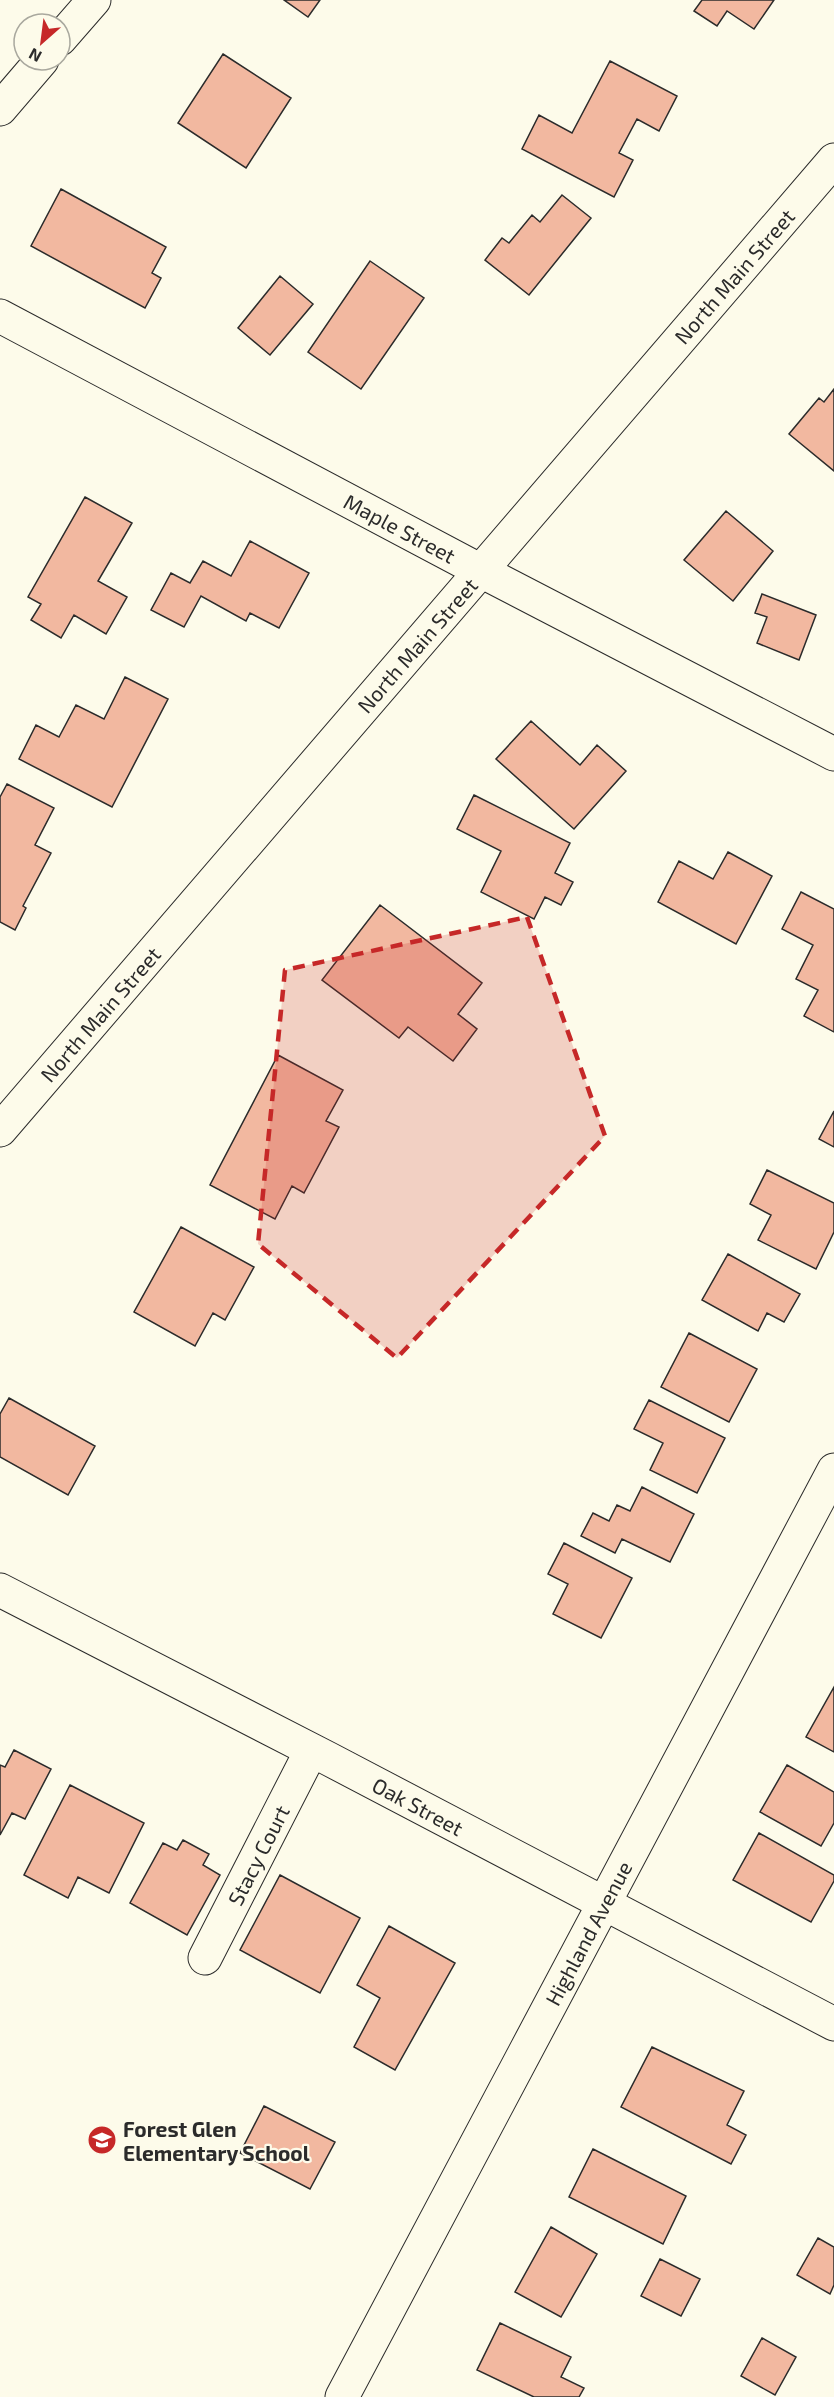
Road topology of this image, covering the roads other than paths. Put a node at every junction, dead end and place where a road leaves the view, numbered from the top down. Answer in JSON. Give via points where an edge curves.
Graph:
{"nodes":[{"id":1,"x":94,"y":0,"type":"edge"},
{"id":2,"x":72,"y":25,"type":"edge"},
{"id":3,"x":32,"y":72,"type":"edge"},
{"id":4,"x":0,"y":109,"type":"edge"},
{"id":5,"x":834,"y":160,"type":"edge"},
{"id":6,"x":0,"y":316,"type":"edge"},
{"id":7,"x":481,"y":571,"type":"junction"},
{"id":8,"x":834,"y":754,"type":"edge"},
{"id":9,"x":0,"y":1130,"type":"edge"},
{"id":10,"x":834,"y":1470,"type":"edge"},
{"id":11,"x":0,"y":1590,"type":"edge"},
{"id":12,"x":311,"y":1751,"type":"junction"},
{"id":13,"x":603,"y":1904,"type":"junction"},
{"id":14,"x":206,"y":1958,"type":"dead end"},
{"id":15,"x":834,"y":2024,"type":"edge"},
{"id":16,"x":342,"y":2397,"type":"edge"}],
"edges":[{"from":1,"to":2,"type":"street"},
{"from":3,"to":4,"type":"street"},
{"from":5,"to":7,"type":"street","name":"North Main Street"},
{"from":6,"to":7,"type":"street","name":"Maple Street"},
{"from":7,"to":8,"type":"street","name":"Maple Street"},
{"from":7,"to":9,"type":"street","name":"North Main Street"},
{"from":10,"to":13,"type":"street","name":"Highland Avenue"},
{"from":11,"to":12,"type":"street","name":"Oak Street"},
{"from":12,"to":13,"type":"street","name":"Oak Street"},
{"from":12,"to":14,"type":"street","name":"Stacy Court"},
{"from":13,"to":15,"type":"street","name":"Oak Street"},
{"from":13,"to":16,"type":"street","name":"Highland Avenue"}]}
